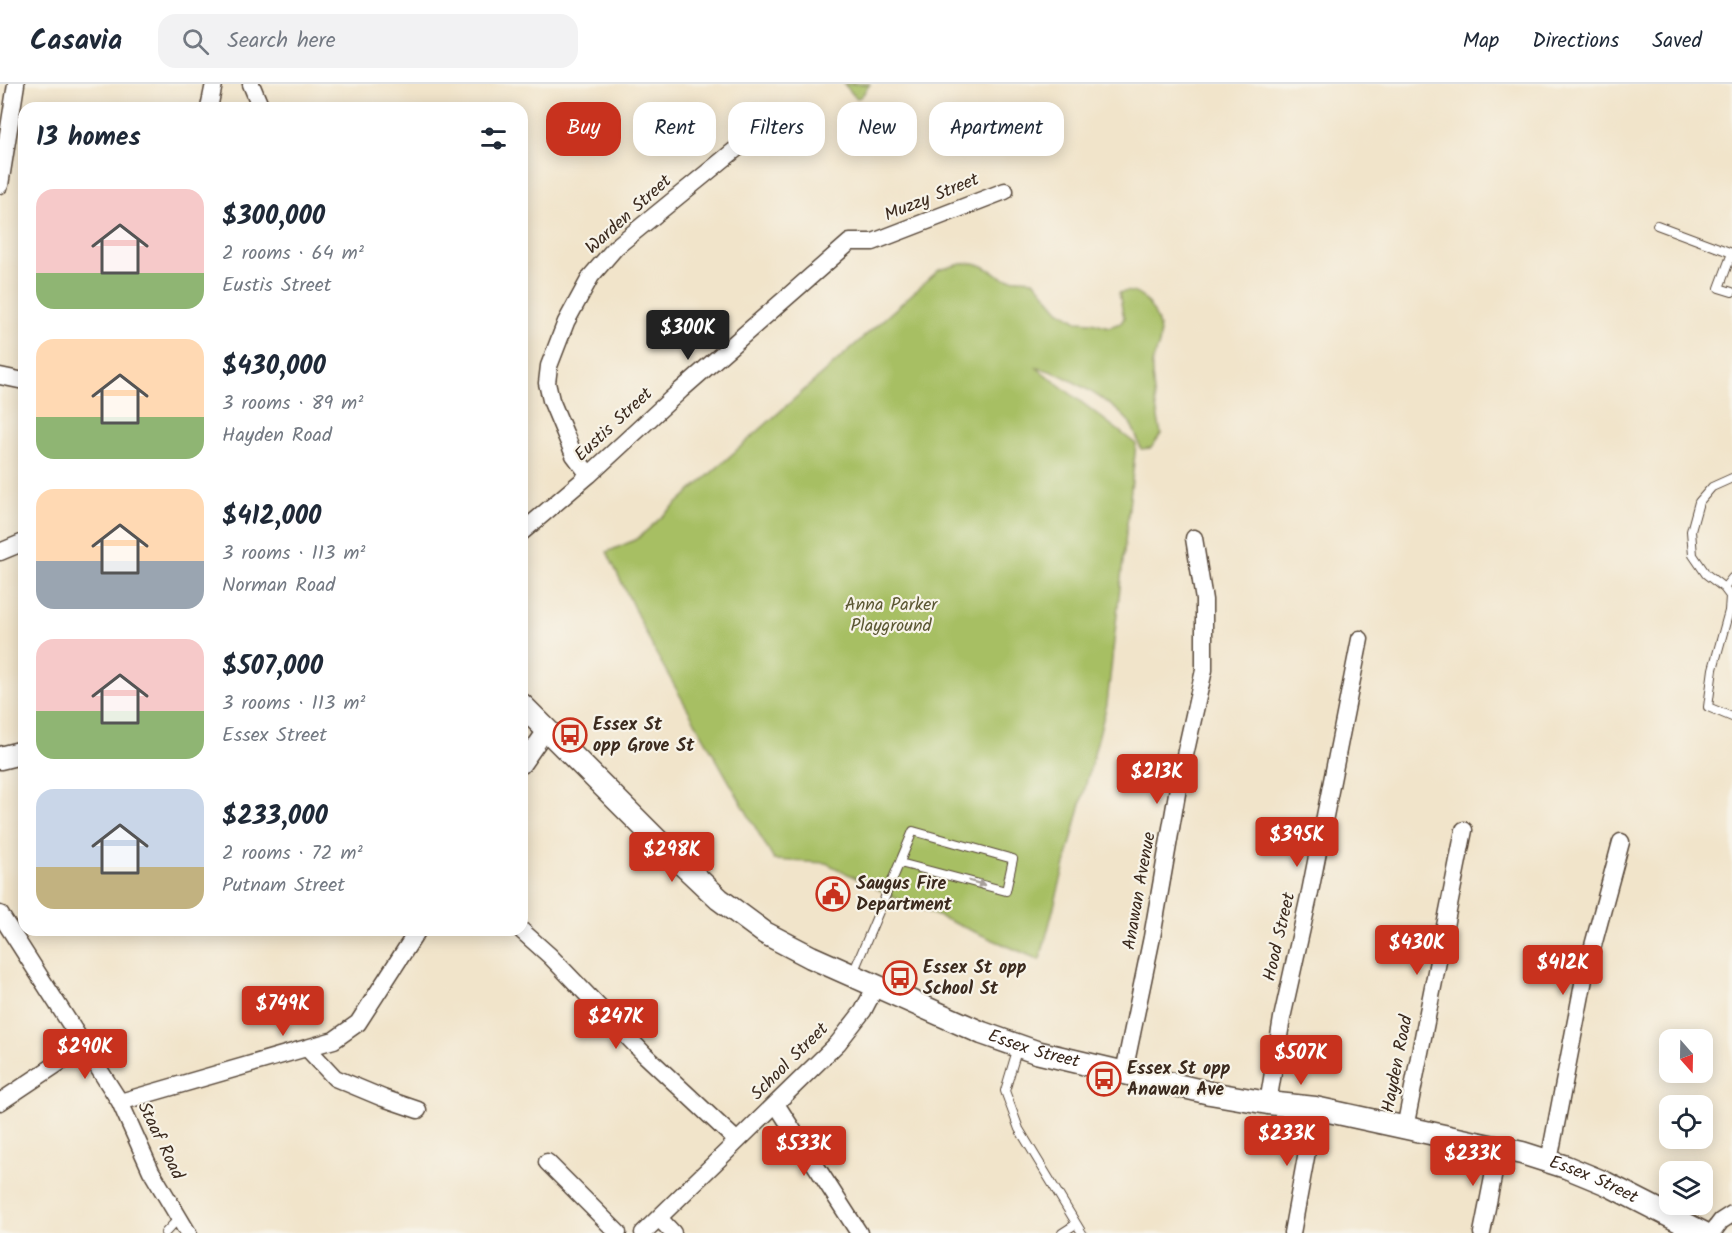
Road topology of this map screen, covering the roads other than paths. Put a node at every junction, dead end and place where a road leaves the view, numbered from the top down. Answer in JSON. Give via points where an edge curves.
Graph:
{"nodes":[{"id":1,"x":16,"y":84,"type":"edge"},
{"id":2,"x":214,"y":84,"type":"edge"},
{"id":3,"x":251,"y":84,"type":"edge"},
{"id":4,"x":210,"y":102,"type":"edge"},
{"id":5,"x":258,"y":102,"type":"edge"},
{"id":6,"x":728,"y":156,"type":"edge"},
{"id":7,"x":0,"y":185,"type":"edge"},
{"id":8,"x":1005,"y":191,"type":"dead end"},
{"id":9,"x":1657,"y":225,"type":"dead end"},
{"id":10,"x":873,"y":242,"type":"joint"},
{"id":11,"x":1732,"y":292,"type":"edge"},
{"id":12,"x":0,"y":376,"type":"edge"},
{"id":13,"x":18,"y":380,"type":"edge"},
{"id":14,"x":589,"y":476,"type":"junction"},
{"id":15,"x":1732,"y":478,"type":"edge"},
{"id":16,"x":528,"y":527,"type":"edge"},
{"id":17,"x":1194,"y":538,"type":"dead end"},
{"id":18,"x":18,"y":544,"type":"edge"},
{"id":19,"x":0,"y":552,"type":"edge"},
{"id":20,"x":1732,"y":578,"type":"edge"},
{"id":21,"x":1724,"y":588,"type":"junction"},
{"id":22,"x":1360,"y":639,"type":"dead end"},
{"id":23,"x":528,"y":711,"type":"edge"},
{"id":24,"x":1732,"y":717,"type":"edge"},
{"id":25,"x":547,"y":729,"type":"junction"},
{"id":26,"x":18,"y":754,"type":"edge"},
{"id":27,"x":528,"y":756,"type":"edge"},
{"id":28,"x":0,"y":758,"type":"edge"},
{"id":29,"x":1464,"y":830,"type":"dead end"},
{"id":30,"x":1621,"y":842,"type":"dead end"},
{"id":31,"x":900,"y":862,"type":"junction"},
{"id":32,"x":0,"y":914,"type":"edge"},
{"id":33,"x":414,"y":936,"type":"edge"},
{"id":34,"x":528,"y":936,"type":"edge"},
{"id":35,"x":852,"y":975,"type":"junction"},
{"id":36,"x":876,"y":986,"type":"junction"},
{"id":37,"x":84,"y":1046,"type":"junction"},
{"id":38,"x":1018,"y":1046,"type":"junction"},
{"id":39,"x":308,"y":1048,"type":"junction"},
{"id":40,"x":1124,"y":1072,"type":"junction"},
{"id":41,"x":0,"y":1102,"type":"edge"},
{"id":42,"x":120,"y":1102,"type":"junction"},
{"id":43,"x":1268,"y":1102,"type":"junction"},
{"id":44,"x":776,"y":1104,"type":"junction"},
{"id":45,"x":1315,"y":1108,"type":"junction"},
{"id":46,"x":418,"y":1110,"type":"dead end"},
{"id":47,"x":1405,"y":1128,"type":"junction"},
{"id":48,"x":737,"y":1141,"type":"junction"},
{"id":49,"x":1499,"y":1147,"type":"junction"},
{"id":50,"x":1549,"y":1161,"type":"junction"},
{"id":51,"x":548,"y":1162,"type":"dead end"},
{"id":52,"x":1732,"y":1214,"type":"edge"},
{"id":53,"x":179,"y":1218,"type":"junction"},
{"id":54,"x":659,"y":1218,"type":"junction"},
{"id":55,"x":1076,"y":1224,"type":"junction"},
{"id":56,"x":165,"y":1233,"type":"edge"},
{"id":57,"x":188,"y":1233,"type":"edge"},
{"id":58,"x":618,"y":1233,"type":"edge"},
{"id":59,"x":643,"y":1233,"type":"edge"},
{"id":60,"x":673,"y":1233,"type":"edge"},
{"id":61,"x":859,"y":1233,"type":"edge"},
{"id":62,"x":1062,"y":1233,"type":"edge"},
{"id":63,"x":1082,"y":1233,"type":"edge"},
{"id":64,"x":1292,"y":1233,"type":"edge"},
{"id":65,"x":1482,"y":1233,"type":"edge"},
{"id":66,"x":1703,"y":1233,"type":"edge"},
{"id":67,"x":1712,"y":1233,"type":"edge"}],
"edges":[{"from":1,"to":7,"type":"street"},
{"from":2,"to":4,"type":"street"},
{"from":3,"to":5,"type":"street"},
{"from":6,"to":14,"type":"street","name":"Warden Street","via":[[616,247],[591,276],[566,322],[549,366],[547,383],[574,455]]},
{"from":8,"to":10,"type":"street","name":"Muzzy Street"},
{"from":9,"to":11,"type":"lane","via":[[1732,253],[1719,288]]},
{"from":10,"to":14,"type":"street","name":"Eustis Street","via":[[850,242]]},
{"from":12,"to":13,"type":"street"},
{"from":14,"to":16,"type":"street","name":"Eustis Street"},
{"from":15,"to":21,"type":"lane","via":[[1712,487],[1699,502],[1691,531],[1693,555],[1706,574]]},
{"from":17,"to":40,"type":"street","name":"Anawan Avenue","via":[[1204,600],[1204,670]]},
{"from":18,"to":19,"type":"street"},
{"from":20,"to":21,"type":"lane"},
{"from":21,"to":24,"type":"lane","via":[[1730,596],[1729,611],[1713,669],[1708,707]]},
{"from":22,"to":43,"type":"street","name":"Hood Street"},
{"from":23,"to":25,"type":"main road","name":"Essex Street"},
{"from":25,"to":27,"type":"street"},
{"from":25,"to":35,"type":"main road","name":"Essex Street","via":[[662,845],[739,915],[781,943]]},
{"from":26,"to":28,"type":"main road"},
{"from":29,"to":47,"type":"street","name":"Hayden Road"},
{"from":30,"to":50,"type":"street","via":[[1584,979]]},
{"from":31,"to":31,"type":"lane","one_way":true,"via":[[1006,891],[1013,859],[913,831]]},
{"from":31,"to":35,"type":"lane"},
{"from":32,"to":37,"type":"street","name":"Staaf Road"},
{"from":33,"to":39,"type":"street","via":[[358,1023],[334,1040]]},
{"from":34,"to":48,"type":"street"},
{"from":35,"to":36,"type":"main road","name":"Essex Street"},
{"from":36,"to":38,"type":"main road","name":"Essex Street"},
{"from":36,"to":44,"type":"street","name":"School Street","via":[[850,1029]]},
{"from":37,"to":41,"type":"street"},
{"from":37,"to":42,"type":"street","name":"Staaf Road"},
{"from":38,"to":40,"type":"main road","name":"Essex Street"},
{"from":38,"to":55,"type":"lane","via":[[1005,1091],[1019,1129]]},
{"from":39,"to":42,"type":"street"},
{"from":39,"to":46,"type":"street","via":[[335,1078]]},
{"from":40,"to":43,"type":"main road","name":"Essex Street","via":[[1210,1093]]},
{"from":42,"to":53,"type":"street","name":"Staaf Road","via":[[151,1171]]},
{"from":43,"to":45,"type":"main road","name":"Essex Street"},
{"from":44,"to":48,"type":"street","name":"School Street"},
{"from":44,"to":61,"type":"street"},
{"from":45,"to":47,"type":"main road","name":"Essex Street"},
{"from":45,"to":64,"type":"street"},
{"from":47,"to":49,"type":"main road","name":"Essex Street"},
{"from":48,"to":54,"type":"street","name":"School Street"},
{"from":49,"to":50,"type":"main road","name":"Essex Street"},
{"from":49,"to":65,"type":"street"},
{"from":50,"to":66,"type":"main road","name":"Essex Street","via":[[1624,1191]]},
{"from":51,"to":58,"type":"street"},
{"from":52,"to":67,"type":"street"},
{"from":53,"to":56,"type":"lane"},
{"from":53,"to":57,"type":"street","name":"Staaf Road"},
{"from":54,"to":59,"type":"street","name":"School Street"},
{"from":54,"to":60,"type":"street"},
{"from":55,"to":62,"type":"lane"},
{"from":55,"to":63,"type":"lane"}]}
